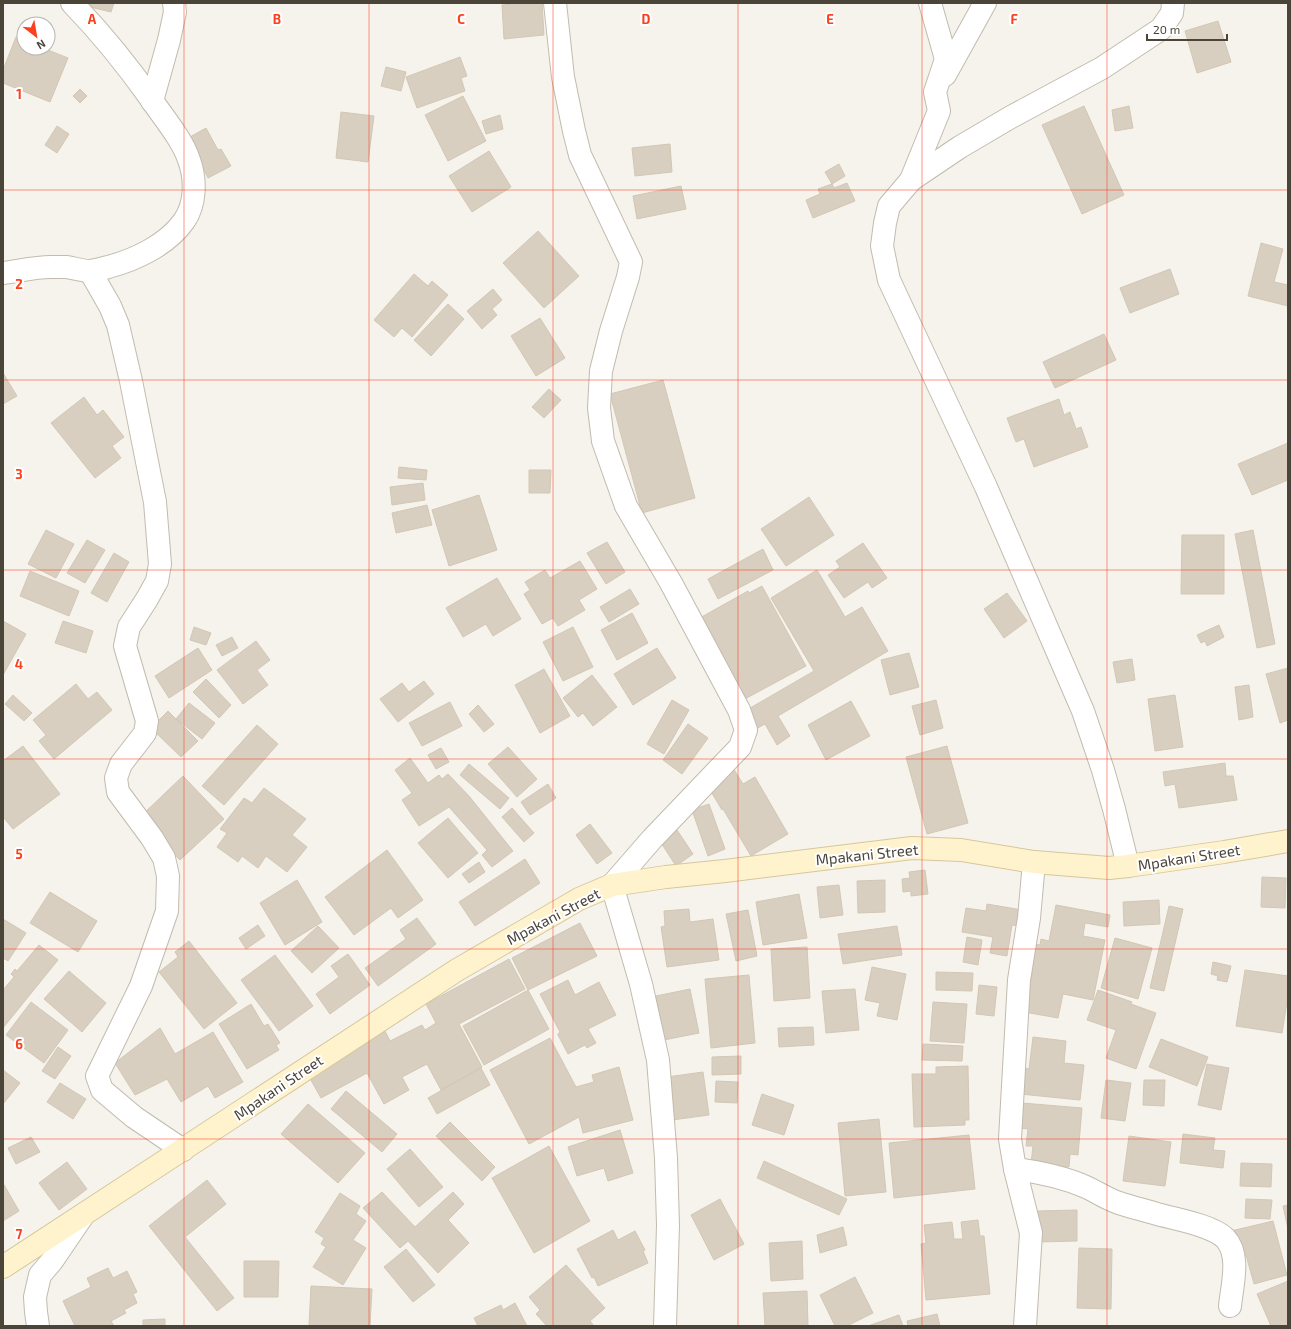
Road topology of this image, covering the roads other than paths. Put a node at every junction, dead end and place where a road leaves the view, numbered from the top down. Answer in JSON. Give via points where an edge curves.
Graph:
{"nodes":[{"id":1,"x":72,"y":3,"type":"edge"},
{"id":2,"x":174,"y":3,"type":"edge"},
{"id":3,"x":555,"y":3,"type":"edge"},
{"id":4,"x":930,"y":3,"type":"edge"},
{"id":5,"x":986,"y":3,"type":"edge"},
{"id":6,"x":1173,"y":3,"type":"edge"},
{"id":7,"x":935,"y":92,"type":"junction"},
{"id":8,"x":152,"y":101,"type":"junction"},
{"id":9,"x":911,"y":180,"type":"junction"},
{"id":10,"x":90,"y":271,"type":"junction"},
{"id":11,"x":3,"y":273,"type":"edge"},
{"id":12,"x":1288,"y":841,"type":"edge"},
{"id":13,"x":1034,"y":862,"type":"junction"},
{"id":14,"x":1128,"y":866,"type":"junction"},
{"id":15,"x":612,"y":886,"type":"junction"},
{"id":16,"x":183,"y":1150,"type":"junction"},
{"id":17,"x":1015,"y":1169,"type":"junction"},
{"id":18,"x":84,"y":1214,"type":"junction"},
{"id":19,"x":3,"y":1268,"type":"edge"},
{"id":20,"x":1230,"y":1306,"type":"dead end"},
{"id":21,"x":38,"y":1326,"type":"edge"},
{"id":22,"x":665,"y":1326,"type":"edge"},
{"id":23,"x":1025,"y":1326,"type":"edge"}],
"edges":[{"from":1,"to":8,"type":"street","via":[[106,38]]},
{"from":2,"to":8,"type":"street","via":[[175,12],[169,40]]},
{"from":3,"to":15,"type":"street","via":[[564,77],[580,155],[631,262],[601,371],[599,408],[603,441],[626,506],[671,583],[739,710],[746,730],[740,747],[652,839]]},
{"from":4,"to":7,"type":"street","via":[[946,59]]},
{"from":5,"to":7,"type":"street"},
{"from":6,"to":9,"type":"street","via":[[1172,12],[1161,29],[1109,64],[1011,117]]},
{"from":7,"to":9,"type":"street","via":[[939,111]]},
{"from":8,"to":10,"type":"street","via":[[175,133],[189,160],[193,181],[192,201],[184,221],[156,247],[124,262]]},
{"from":9,"to":14,"type":"street","via":[[889,206],[885,223],[882,246],[889,280],[986,487],[1083,711],[1103,770]]},
{"from":10,"to":11,"type":"street","via":[[49,267]]},
{"from":10,"to":16,"type":"street","via":[[118,325],[155,502],[159,537],[160,564],[157,581],[129,627],[125,646],[147,721],[145,733],[121,764],[116,778],[118,792],[164,858],[168,876],[167,911],[141,986],[97,1076],[102,1090],[114,1102]]},
{"from":12,"to":14,"type":"street","name":"Mpakani Street"},
{"from":13,"to":14,"type":"street","name":"Mpakani Street","via":[[1109,868]]},
{"from":13,"to":15,"type":"street","name":"Mpakani Street","via":[[960,850],[912,848]]},
{"from":13,"to":17,"type":"street","via":[[1029,918],[1019,980],[1010,1140]]},
{"from":15,"to":16,"type":"street","name":"Mpakani Street","via":[[579,899],[457,970]]},
{"from":15,"to":22,"type":"street","via":[[641,984],[658,1060],[666,1158],[668,1225]]},
{"from":16,"to":18,"type":"street","name":"Mpakani Street"},
{"from":17,"to":20,"type":"street","via":[[1063,1178],[1108,1199],[1213,1230],[1224,1238],[1231,1248],[1234,1262]]},
{"from":17,"to":23,"type":"street","via":[[1030,1233]]},
{"from":18,"to":19,"type":"street","name":"Mpakani Street"},
{"from":18,"to":21,"type":"street","via":[[40,1275],[35,1297]]}]}
